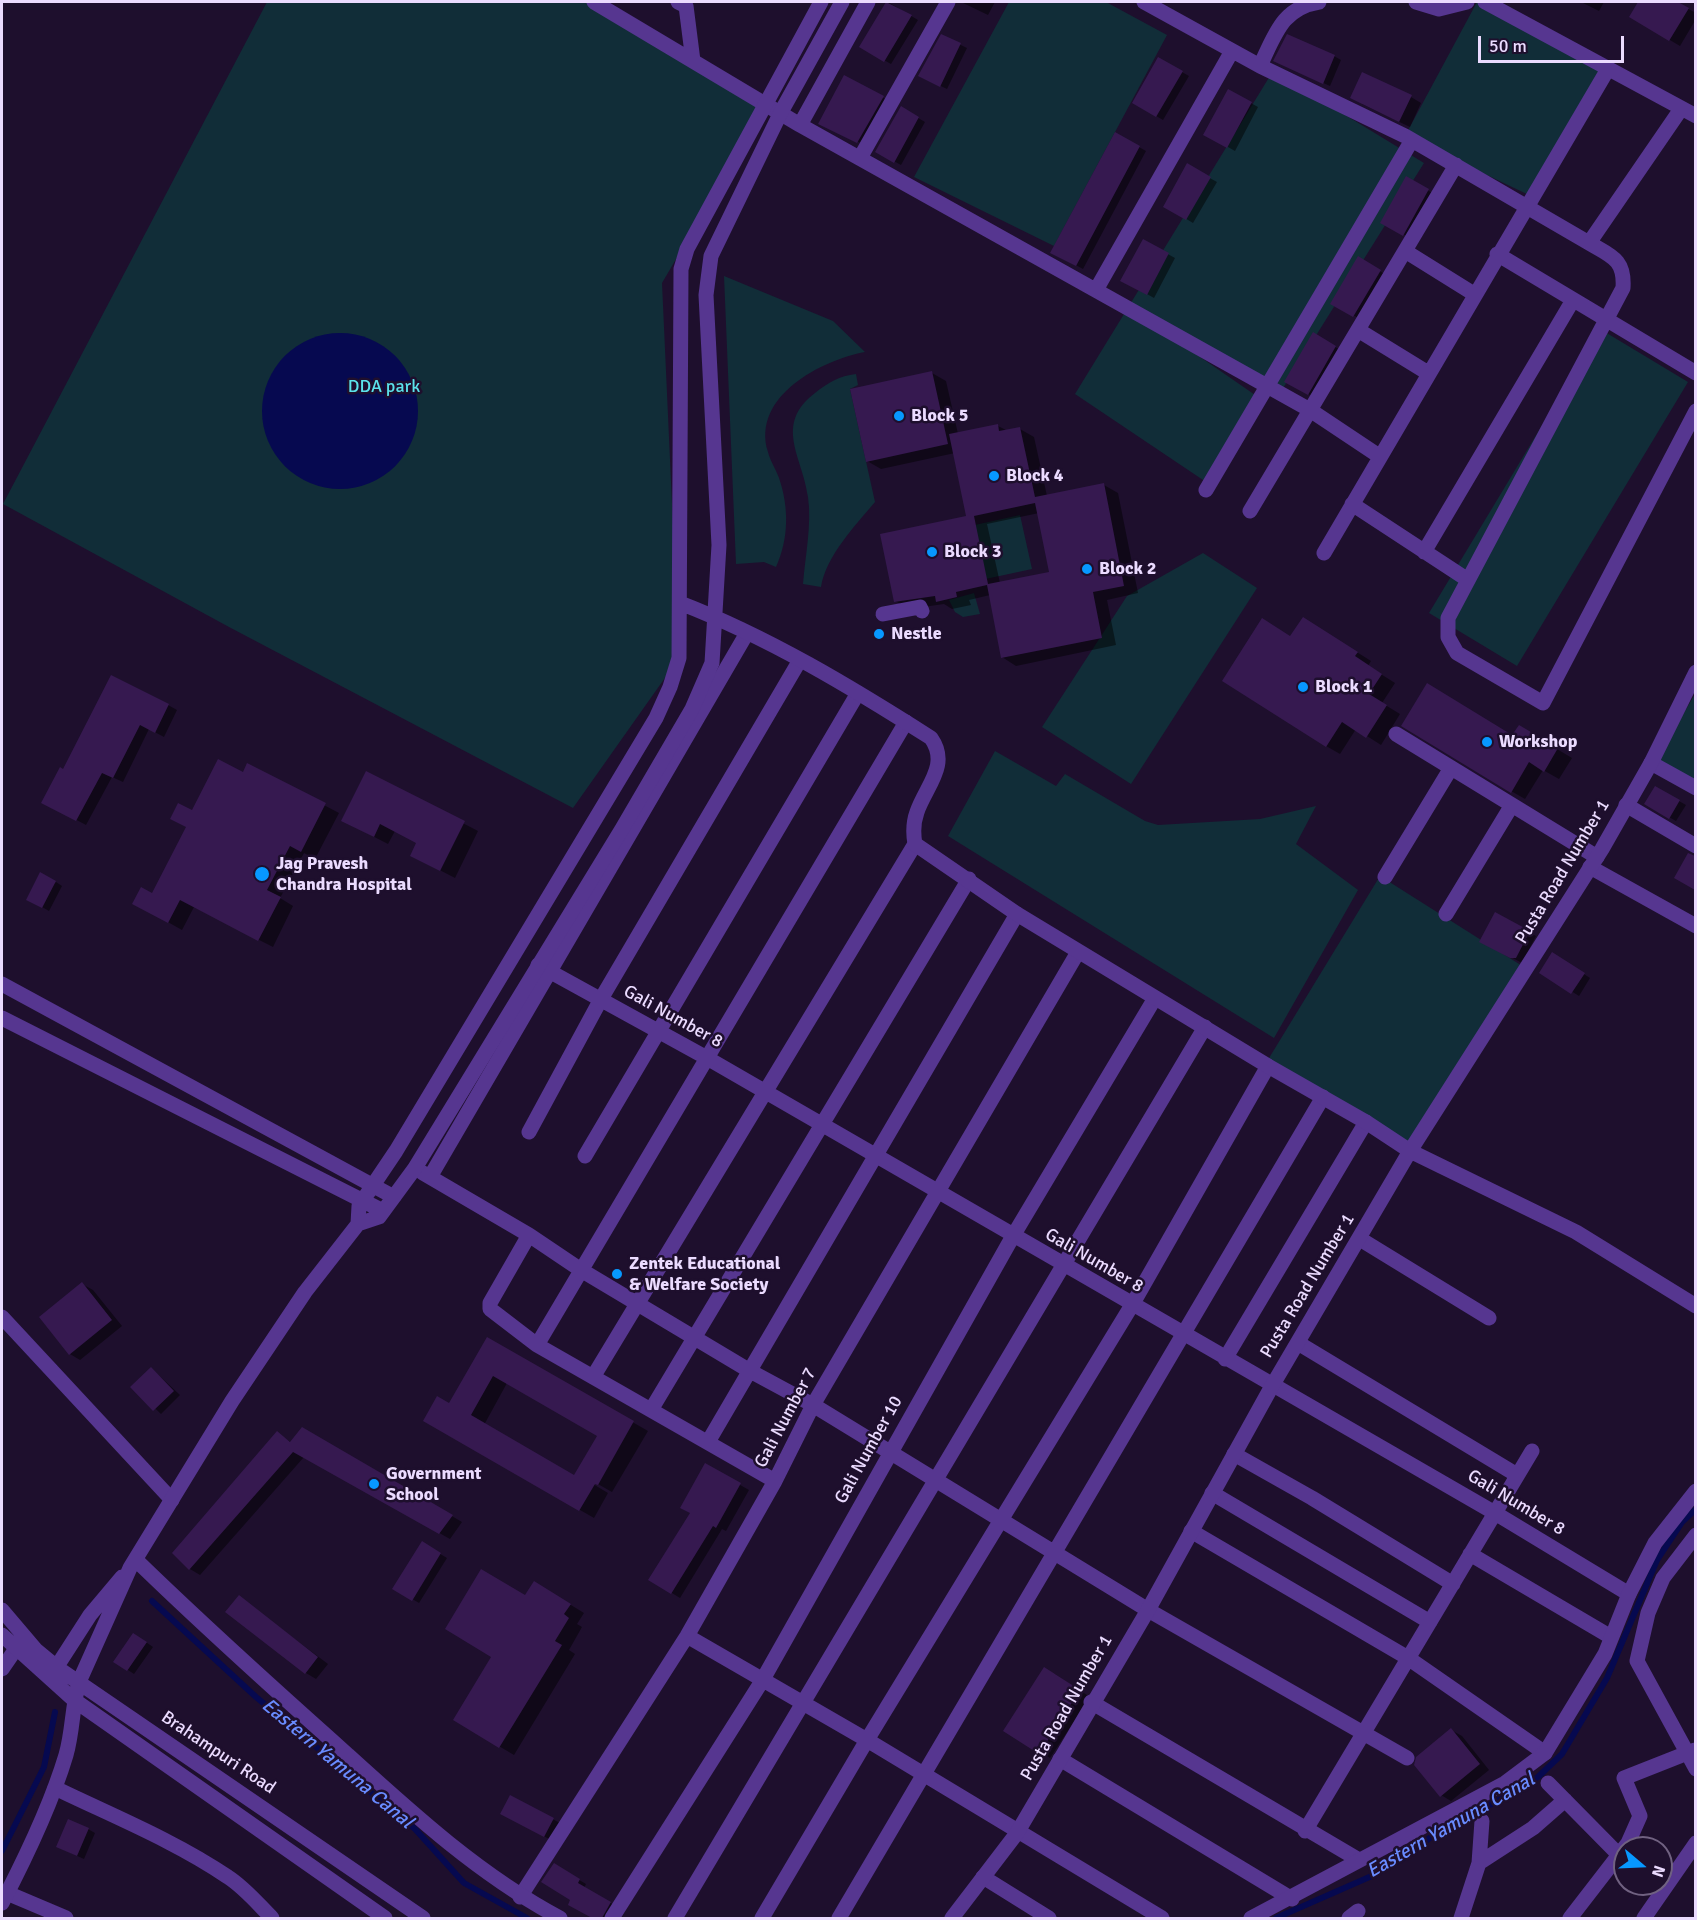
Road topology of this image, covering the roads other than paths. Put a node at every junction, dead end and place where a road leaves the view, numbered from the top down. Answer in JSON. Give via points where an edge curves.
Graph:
{"nodes":[{"id":1,"x":594,"y":2,"type":"edge"},
{"id":2,"x":678,"y":2,"type":"edge"},
{"id":3,"x":821,"y":2,"type":"edge"},
{"id":4,"x":842,"y":2,"type":"edge"},
{"id":5,"x":868,"y":2,"type":"edge"},
{"id":6,"x":948,"y":2,"type":"edge"},
{"id":7,"x":1144,"y":2,"type":"edge"},
{"id":8,"x":1319,"y":2,"type":"edge"},
{"id":9,"x":1416,"y":2,"type":"edge"},
{"id":10,"x":1467,"y":2,"type":"edge"},
{"id":11,"x":1485,"y":2,"type":"edge"},
{"id":12,"x":1232,"y":51,"type":"junction"},
{"id":13,"x":693,"y":61,"type":"junction"},
{"id":14,"x":1260,"y":66,"type":"junction"},
{"id":15,"x":1608,"y":69,"type":"junction"},
{"id":16,"x":767,"y":104,"type":"junction"},
{"id":17,"x":1681,"y":109,"type":"junction"},
{"id":18,"x":781,"y":112,"type":"junction"},
{"id":19,"x":1695,"y":116,"type":"edge"},
{"id":20,"x":800,"y":125,"type":"junction"},
{"id":21,"x":1412,"y":140,"type":"junction"},
{"id":22,"x":860,"y":158,"type":"junction"},
{"id":23,"x":1456,"y":165,"type":"junction"},
{"id":24,"x":1525,"y":206,"type":"junction"},
{"id":25,"x":1589,"y":243,"type":"junction"},
{"id":26,"x":1405,"y":251,"type":"junction"},
{"id":27,"x":1497,"y":254,"type":"junction"},
{"id":28,"x":1096,"y":290,"type":"junction"},
{"id":29,"x":1474,"y":294,"type":"junction"},
{"id":30,"x":1573,"y":300,"type":"junction"},
{"id":31,"x":1607,"y":318,"type":"junction"},
{"id":32,"x":1358,"y":330,"type":"junction"},
{"id":33,"x":1428,"y":373,"type":"junction"},
{"id":34,"x":1695,"y":373,"type":"edge"},
{"id":35,"x":1269,"y":387,"type":"junction"},
{"id":36,"x":1310,"y":410,"type":"junction"},
{"id":37,"x":1695,"y":411,"type":"edge"},
{"id":38,"x":1379,"y":456,"type":"junction"},
{"id":39,"x":1206,"y":490,"type":"dead end"},
{"id":40,"x":1352,"y":504,"type":"junction"},
{"id":41,"x":1250,"y":511,"type":"dead end"},
{"id":42,"x":1424,"y":552,"type":"junction"},
{"id":43,"x":1324,"y":553,"type":"dead end"},
{"id":44,"x":1468,"y":580,"type":"junction"},
{"id":45,"x":680,"y":603,"type":"junction"},
{"id":46,"x":922,"y":611,"type":"dead end"},
{"id":47,"x":883,"y":614,"type":"dead end"},
{"id":48,"x":715,"y":616,"type":"junction"},
{"id":49,"x":747,"y":633,"type":"junction"},
{"id":50,"x":800,"y":660,"type":"junction"},
{"id":51,"x":1695,"y":672,"type":"edge"},
{"id":52,"x":858,"y":693,"type":"junction"},
{"id":53,"x":906,"y":722,"type":"junction"},
{"id":54,"x":1396,"y":734,"type":"dead end"},
{"id":55,"x":1650,"y":763,"type":"junction"},
{"id":56,"x":1451,"y":768,"type":"junction"},
{"id":57,"x":1695,"y":788,"type":"edge"},
{"id":58,"x":1512,"y":805,"type":"junction"},
{"id":59,"x":1626,"y":805,"type":"junction"},
{"id":60,"x":915,"y":844,"type":"junction"},
{"id":61,"x":1695,"y":846,"type":"edge"},
{"id":62,"x":1593,"y":862,"type":"junction"},
{"id":63,"x":1385,"y":877,"type":"dead end"},
{"id":64,"x":969,"y":879,"type":"junction"},
{"id":65,"x":1017,"y":914,"type":"junction"},
{"id":66,"x":1446,"y":914,"type":"dead end"},
{"id":67,"x":1695,"y":926,"type":"edge"},
{"id":68,"x":1078,"y":952,"type":"junction"},
{"id":69,"x":544,"y":968,"type":"junction"},
{"id":70,"x":2,"y":984,"type":"edge"},
{"id":71,"x":1155,"y":998,"type":"junction"},
{"id":72,"x":601,"y":999,"type":"junction"},
{"id":73,"x":2,"y":1018,"type":"edge"},
{"id":74,"x":1205,"y":1027,"type":"junction"},
{"id":75,"x":658,"y":1031,"type":"junction"},
{"id":76,"x":707,"y":1058,"type":"junction"},
{"id":77,"x":1268,"y":1066,"type":"junction"},
{"id":78,"x":766,"y":1092,"type":"junction"},
{"id":79,"x":1323,"y":1097,"type":"junction"},
{"id":80,"x":1366,"y":1122,"type":"junction"},
{"id":81,"x":821,"y":1125,"type":"junction"},
{"id":82,"x":529,"y":1132,"type":"dead end"},
{"id":83,"x":1410,"y":1151,"type":"junction"},
{"id":84,"x":585,"y":1156,"type":"dead end"},
{"id":85,"x":875,"y":1157,"type":"junction"},
{"id":86,"x":415,"y":1168,"type":"junction"},
{"id":87,"x":430,"y":1177,"type":"junction"},
{"id":88,"x":373,"y":1185,"type":"junction"},
{"id":89,"x":938,"y":1192,"type":"junction"},
{"id":90,"x":394,"y":1197,"type":"junction"},
{"id":91,"x":362,"y":1201,"type":"junction"},
{"id":92,"x":383,"y":1211,"type":"junction"},
{"id":93,"x":358,"y":1224,"type":"junction"},
{"id":94,"x":530,"y":1234,"type":"junction"},
{"id":95,"x":1013,"y":1236,"type":"junction"},
{"id":96,"x":1360,"y":1239,"type":"junction"},
{"id":97,"x":1064,"y":1265,"type":"junction"},
{"id":98,"x":581,"y":1270,"type":"junction"},
{"id":99,"x":638,"y":1302,"type":"junction"},
{"id":100,"x":1132,"y":1305,"type":"junction"},
{"id":101,"x":1695,"y":1305,"type":"edge"},
{"id":102,"x":2,"y":1317,"type":"edge"},
{"id":103,"x":1488,"y":1318,"type":"dead end"},
{"id":104,"x":1182,"y":1333,"type":"junction"},
{"id":105,"x":694,"y":1338,"type":"junction"},
{"id":106,"x":1298,"y":1343,"type":"junction"},
{"id":107,"x":537,"y":1345,"type":"junction"},
{"id":108,"x":1226,"y":1359,"type":"junction"},
{"id":109,"x":750,"y":1371,"type":"junction"},
{"id":110,"x":593,"y":1377,"type":"junction"},
{"id":111,"x":1272,"y":1386,"type":"junction"},
{"id":112,"x":813,"y":1405,"type":"junction"},
{"id":113,"x":651,"y":1410,"type":"junction"},
{"id":114,"x":708,"y":1442,"type":"junction"},
{"id":115,"x":1532,"y":1451,"type":"dead end"},
{"id":116,"x":890,"y":1453,"type":"junction"},
{"id":117,"x":1234,"y":1454,"type":"junction"},
{"id":118,"x":1518,"y":1475,"type":"junction"},
{"id":119,"x":775,"y":1481,"type":"junction"},
{"id":120,"x":936,"y":1481,"type":"junction"},
{"id":121,"x":1695,"y":1491,"type":"edge"},
{"id":122,"x":1212,"y":1493,"type":"junction"},
{"id":123,"x":172,"y":1500,"type":"junction"},
{"id":124,"x":1495,"y":1513,"type":"junction"},
{"id":125,"x":1001,"y":1521,"type":"junction"},
{"id":126,"x":1191,"y":1531,"type":"junction"},
{"id":127,"x":1695,"y":1535,"type":"edge"},
{"id":128,"x":1054,"y":1554,"type":"junction"},
{"id":129,"x":1470,"y":1554,"type":"junction"},
{"id":130,"x":133,"y":1564,"type":"junction"},
{"id":131,"x":1453,"y":1584,"type":"junction"},
{"id":132,"x":1629,"y":1594,"type":"junction"},
{"id":133,"x":2,"y":1610,"type":"edge"},
{"id":134,"x":1148,"y":1610,"type":"junction"},
{"id":135,"x":1430,"y":1622,"type":"junction"},
{"id":136,"x":2,"y":1635,"type":"edge"},
{"id":137,"x":687,"y":1636,"type":"junction"},
{"id":138,"x":1611,"y":1637,"type":"junction"},
{"id":139,"x":20,"y":1643,"type":"junction"},
{"id":140,"x":1408,"y":1658,"type":"junction"},
{"id":141,"x":2,"y":1669,"type":"edge"},
{"id":142,"x":53,"y":1672,"type":"junction"},
{"id":143,"x":762,"y":1681,"type":"junction"},
{"id":144,"x":79,"y":1682,"type":"junction"},
{"id":145,"x":74,"y":1700,"type":"junction"},
{"id":146,"x":1091,"y":1702,"type":"junction"},
{"id":147,"x":802,"y":1704,"type":"junction"},
{"id":148,"x":1363,"y":1733,"type":"junction"},
{"id":149,"x":867,"y":1740,"type":"junction"},
{"id":150,"x":1691,"y":1752,"type":"edge"},
{"id":151,"x":1545,"y":1753,"type":"junction"},
{"id":152,"x":1407,"y":1758,"type":"dead end"},
{"id":153,"x":1060,"y":1759,"type":"junction"},
{"id":154,"x":1695,"y":1769,"type":"edge"},
{"id":155,"x":922,"y":1776,"type":"junction"},
{"id":156,"x":1548,"y":1783,"type":"dead end"},
{"id":157,"x":55,"y":1788,"type":"junction"},
{"id":158,"x":1565,"y":1800,"type":"junction"},
{"id":159,"x":1482,"y":1821,"type":"dead end"},
{"id":160,"x":1305,"y":1831,"type":"junction"},
{"id":161,"x":1017,"y":1833,"type":"junction"},
{"id":162,"x":1631,"y":1836,"type":"edge"},
{"id":163,"x":1695,"y":1843,"type":"edge"},
{"id":164,"x":1613,"y":1849,"type":"edge"},
{"id":165,"x":1359,"y":1860,"type":"junction"},
{"id":166,"x":1479,"y":1863,"type":"junction"},
{"id":167,"x":1613,"y":1863,"type":"edge"},
{"id":168,"x":983,"y":1877,"type":"junction"},
{"id":169,"x":520,"y":1897,"type":"junction"},
{"id":170,"x":4,"y":1898,"type":"edge"},
{"id":171,"x":1292,"y":1899,"type":"junction"},
{"id":172,"x":66,"y":1918,"type":"edge"},
{"id":173,"x":272,"y":1918,"type":"edge"},
{"id":174,"x":385,"y":1918,"type":"edge"},
{"id":175,"x":423,"y":1918,"type":"edge"},
{"id":176,"x":560,"y":1918,"type":"edge"},
{"id":177,"x":612,"y":1918,"type":"edge"},
{"id":178,"x":675,"y":1918,"type":"edge"},
{"id":179,"x":762,"y":1918,"type":"edge"},
{"id":180,"x":839,"y":1918,"type":"edge"},
{"id":181,"x":952,"y":1918,"type":"edge"},
{"id":182,"x":1049,"y":1918,"type":"edge"},
{"id":183,"x":1162,"y":1918,"type":"edge"},
{"id":184,"x":1251,"y":1918,"type":"edge"},
{"id":185,"x":1461,"y":1918,"type":"edge"},
{"id":186,"x":1570,"y":1918,"type":"edge"},
{"id":187,"x":1644,"y":1918,"type":"edge"}],
"edges":[{"from":1,"to":13,"type":"street"},
{"from":2,"to":13,"type":"street","via":[[686,6]]},
{"from":3,"to":16,"type":"street"},
{"from":4,"to":18,"type":"street"},
{"from":5,"to":20,"type":"street"},
{"from":6,"to":22,"type":"street"},
{"from":7,"to":12,"type":"street"},
{"from":8,"to":14,"type":"street","via":[[1292,10],[1280,24]]},
{"from":9,"to":10,"type":"street","via":[[1439,9]]},
{"from":11,"to":15,"type":"street"},
{"from":12,"to":14,"type":"street"},
{"from":12,"to":28,"type":"street"},
{"from":13,"to":16,"type":"street"},
{"from":14,"to":21,"type":"street"},
{"from":15,"to":17,"type":"street"},
{"from":15,"to":24,"type":"street"},
{"from":16,"to":18,"type":"street"},
{"from":16,"to":45,"type":"street","via":[[687,249],[681,269]]},
{"from":17,"to":19,"type":"street"},
{"from":17,"to":25,"type":"street"},
{"from":18,"to":20,"type":"street"},
{"from":18,"to":48,"type":"street","via":[[711,256],[706,295],[719,544]]},
{"from":20,"to":22,"type":"street"},
{"from":21,"to":23,"type":"street"},
{"from":21,"to":35,"type":"street"},
{"from":22,"to":28,"type":"street"},
{"from":23,"to":24,"type":"street"},
{"from":23,"to":26,"type":"street"},
{"from":24,"to":25,"type":"street"},
{"from":24,"to":27,"type":"street"},
{"from":25,"to":31,"type":"street","via":[[1614,258],[1624,272],[1623,288]]},
{"from":26,"to":29,"type":"street"},
{"from":26,"to":32,"type":"street"},
{"from":27,"to":29,"type":"street"},
{"from":27,"to":30,"type":"street"},
{"from":28,"to":35,"type":"street"},
{"from":29,"to":33,"type":"street"},
{"from":30,"to":31,"type":"street"},
{"from":30,"to":42,"type":"street"},
{"from":31,"to":34,"type":"street"},
{"from":31,"to":44,"type":"street"},
{"from":32,"to":33,"type":"street"},
{"from":32,"to":36,"type":"street"},
{"from":33,"to":38,"type":"street"},
{"from":35,"to":36,"type":"street"},
{"from":35,"to":39,"type":"street"},
{"from":36,"to":38,"type":"street"},
{"from":36,"to":41,"type":"street"},
{"from":37,"to":44,"type":"street","via":[[1544,703],[1457,653],[1448,637],[1448,618]]},
{"from":38,"to":40,"type":"street"},
{"from":40,"to":42,"type":"street"},
{"from":40,"to":43,"type":"street"},
{"from":42,"to":44,"type":"street"},
{"from":45,"to":48,"type":"street"},
{"from":45,"to":88,"type":"street","via":[[679,658],[656,718]]},
{"from":46,"to":47,"type":"street","via":[[920,607]]},
{"from":48,"to":49,"type":"street"},
{"from":48,"to":69,"type":"street","via":[[712,663],[692,709]]},
{"from":49,"to":50,"type":"street"},
{"from":49,"to":69,"type":"street"},
{"from":50,"to":52,"type":"street"},
{"from":50,"to":72,"type":"street"},
{"from":51,"to":55,"type":"street","name":"Pusta Road Number 1"},
{"from":52,"to":53,"type":"street"},
{"from":52,"to":75,"type":"street"},
{"from":53,"to":60,"type":"street","via":[[931,738],[938,748],[937,774],[917,812]]},
{"from":53,"to":76,"type":"street"},
{"from":54,"to":56,"type":"street"},
{"from":55,"to":57,"type":"street"},
{"from":55,"to":59,"type":"street","name":"Pusta Road Number 1"},
{"from":56,"to":58,"type":"street"},
{"from":56,"to":63,"type":"street"},
{"from":58,"to":62,"type":"street"},
{"from":58,"to":66,"type":"street"},
{"from":59,"to":61,"type":"street"},
{"from":59,"to":62,"type":"street","name":"Pusta Road Number 1"},
{"from":60,"to":64,"type":"street"},
{"from":60,"to":78,"type":"street"},
{"from":62,"to":67,"type":"street"},
{"from":62,"to":83,"type":"street","name":"Pusta Road Number 1"},
{"from":64,"to":65,"type":"street"},
{"from":64,"to":81,"type":"street"},
{"from":65,"to":68,"type":"street"},
{"from":65,"to":85,"type":"street"},
{"from":68,"to":71,"type":"street"},
{"from":68,"to":89,"type":"street","name":"Gali Number 7"},
{"from":69,"to":72,"type":"street","name":"Gali Number 8"},
{"from":69,"to":86,"type":"street"},
{"from":69,"to":87,"type":"street"},
{"from":70,"to":88,"type":"street"},
{"from":71,"to":74,"type":"street"},
{"from":71,"to":95,"type":"street","name":"Gali Number 10"},
{"from":72,"to":75,"type":"street","name":"Gali Number 8"},
{"from":72,"to":82,"type":"street"},
{"from":73,"to":91,"type":"street"},
{"from":74,"to":77,"type":"street"},
{"from":74,"to":97,"type":"street"},
{"from":75,"to":76,"type":"street","name":"Gali Number 8"},
{"from":75,"to":84,"type":"street"},
{"from":76,"to":78,"type":"street","name":"Gali Number 8"},
{"from":76,"to":98,"type":"street"},
{"from":77,"to":79,"type":"street"},
{"from":77,"to":100,"type":"street"},
{"from":78,"to":81,"type":"street","name":"Gali Number 8"},
{"from":78,"to":99,"type":"street"},
{"from":79,"to":80,"type":"street"},
{"from":79,"to":104,"type":"street"},
{"from":80,"to":83,"type":"street"},
{"from":80,"to":108,"type":"street"},
{"from":81,"to":85,"type":"street","name":"Gali Number 8"},
{"from":81,"to":105,"type":"street"},
{"from":83,"to":96,"type":"street","name":"Pusta Road Number 1"},
{"from":83,"to":101,"type":"street","via":[[1576,1232]]},
{"from":85,"to":89,"type":"street","name":"Gali Number 8"},
{"from":85,"to":109,"type":"street"},
{"from":86,"to":87,"type":"street"},
{"from":86,"to":90,"type":"street"},
{"from":87,"to":94,"type":"street"},
{"from":88,"to":90,"type":"street"},
{"from":88,"to":91,"type":"street"},
{"from":89,"to":95,"type":"street","name":"Gali Number 8"},
{"from":89,"to":112,"type":"street","name":"Gali Number 7"},
{"from":90,"to":92,"type":"street"},
{"from":91,"to":92,"type":"street"},
{"from":91,"to":93,"type":"street"},
{"from":92,"to":93,"type":"street"},
{"from":93,"to":123,"type":"street","via":[[232,1401]]},
{"from":94,"to":98,"type":"street"},
{"from":94,"to":107,"type":"street","via":[[489,1305]]},
{"from":95,"to":97,"type":"street","name":"Gali Number 8"},
{"from":95,"to":116,"type":"street","name":"Gali Number 10"},
{"from":96,"to":103,"type":"street"},
{"from":96,"to":106,"type":"street","name":"Pusta Road Number 1"},
{"from":97,"to":100,"type":"street","name":"Gali Number 8"},
{"from":97,"to":120,"type":"street"},
{"from":98,"to":99,"type":"street"},
{"from":98,"to":107,"type":"street"},
{"from":99,"to":105,"type":"street"},
{"from":99,"to":110,"type":"street"},
{"from":100,"to":104,"type":"street","name":"Gali Number 8"},
{"from":100,"to":125,"type":"street"},
{"from":102,"to":123,"type":"street"},
{"from":104,"to":108,"type":"street","name":"Gali Number 8"},
{"from":104,"to":128,"type":"street"},
{"from":105,"to":109,"type":"street"},
{"from":105,"to":113,"type":"street"},
{"from":106,"to":111,"type":"street","name":"Pusta Road Number 1"},
{"from":106,"to":118,"type":"street"},
{"from":107,"to":110,"type":"street"},
{"from":108,"to":111,"type":"street","name":"Gali Number 8"},
{"from":109,"to":112,"type":"street"},
{"from":109,"to":114,"type":"street"},
{"from":110,"to":113,"type":"street"},
{"from":111,"to":117,"type":"street","name":"Pusta Road Number 1"},
{"from":111,"to":124,"type":"street","name":"Gali Number 8"},
{"from":112,"to":116,"type":"street"},
{"from":112,"to":119,"type":"street","name":"Gali Number 7"},
{"from":113,"to":114,"type":"street"},
{"from":114,"to":119,"type":"street"},
{"from":115,"to":118,"type":"street"},
{"from":116,"to":120,"type":"street"},
{"from":116,"to":143,"type":"street","name":"Gali Number 10"},
{"from":117,"to":122,"type":"street","name":"Pusta Road Number 1"},
{"from":117,"to":131,"type":"street"},
{"from":118,"to":124,"type":"street"},
{"from":119,"to":137,"type":"street","name":"Gali Number 7"},
{"from":120,"to":125,"type":"street"},
{"from":120,"to":147,"type":"street"},
{"from":121,"to":132,"type":"street","via":[[1655,1543]]},
{"from":122,"to":126,"type":"street","name":"Pusta Road Number 1"},
{"from":122,"to":135,"type":"street"},
{"from":123,"to":130,"type":"street"},
{"from":124,"to":129,"type":"street"},
{"from":124,"to":132,"type":"street","name":"Gali Number 8"},
{"from":125,"to":128,"type":"street"},
{"from":125,"to":149,"type":"street"},
{"from":126,"to":134,"type":"street","name":"Pusta Road Number 1"},
{"from":126,"to":140,"type":"street"},
{"from":127,"to":150,"type":"street","via":[[1663,1578],[1648,1613],[1637,1661]]},
{"from":128,"to":134,"type":"street"},
{"from":128,"to":155,"type":"street"},
{"from":129,"to":131,"type":"street"},
{"from":129,"to":138,"type":"street"},
{"from":130,"to":142,"type":"street","via":[[90,1615]]},
{"from":130,"to":144,"type":"street"},
{"from":130,"to":169,"type":"street","via":[[368,1773],[476,1865]]},
{"from":131,"to":135,"type":"street"},
{"from":132,"to":138,"type":"street"},
{"from":133,"to":139,"type":"street","name":"Brahampuri Road"},
{"from":134,"to":146,"type":"street","name":"Pusta Road Number 1"},
{"from":134,"to":148,"type":"street"},
{"from":135,"to":140,"type":"street"},
{"from":136,"to":139,"type":"street","name":"Brahampuri Road"},
{"from":137,"to":143,"type":"street"},
{"from":137,"to":169,"type":"street","name":"Gali Number 7"},
{"from":138,"to":151,"type":"street"},
{"from":139,"to":141,"type":"street"},
{"from":139,"to":142,"type":"street","name":"Brahampuri Road"},
{"from":140,"to":148,"type":"street"},
{"from":140,"to":151,"type":"street"},
{"from":142,"to":144,"type":"street","name":"Brahampuri Road"},
{"from":142,"to":145,"type":"street","name":"Brahampuri Road"},
{"from":143,"to":147,"type":"street"},
{"from":143,"to":177,"type":"street","name":"Gali Number 10"},
{"from":144,"to":145,"type":"street"},
{"from":144,"to":175,"type":"street","name":"Brahampuri Road"},
{"from":145,"to":157,"type":"street","via":[[72,1730]]},
{"from":145,"to":174,"type":"street","name":"Brahampuri Road"},
{"from":146,"to":153,"type":"street","name":"Pusta Road Number 1"},
{"from":146,"to":160,"type":"street"},
{"from":147,"to":149,"type":"street"},
{"from":147,"to":178,"type":"street"},
{"from":148,"to":152,"type":"street"},
{"from":148,"to":160,"type":"street"},
{"from":149,"to":155,"type":"street"},
{"from":149,"to":179,"type":"street"},
{"from":150,"to":154,"type":"street"},
{"from":150,"to":162,"type":"street","via":[[1624,1778],[1640,1816]]},
{"from":151,"to":165,"type":"street","via":[[1505,1783]]},
{"from":153,"to":161,"type":"street","name":"Pusta Road Number 1"},
{"from":153,"to":171,"type":"street"},
{"from":155,"to":161,"type":"street"},
{"from":155,"to":180,"type":"street"},
{"from":156,"to":158,"type":"street"},
{"from":157,"to":170,"type":"street"},
{"from":157,"to":173,"type":"street","via":[[156,1836],[228,1877]]},
{"from":158,"to":164,"type":"street"},
{"from":158,"to":166,"type":"street","via":[[1533,1828]]},
{"from":159,"to":166,"type":"street"},
{"from":160,"to":165,"type":"street"},
{"from":161,"to":168,"type":"street","name":"Pusta Road Number 1"},
{"from":161,"to":183,"type":"street"},
{"from":163,"to":187,"type":"street"},
{"from":165,"to":171,"type":"street"},
{"from":166,"to":185,"type":"street"},
{"from":167,"to":186,"type":"street"},
{"from":168,"to":181,"type":"street","name":"Pusta Road Number 1"},
{"from":168,"to":182,"type":"street"},
{"from":169,"to":176,"type":"street"},
{"from":170,"to":172,"type":"street"},
{"from":171,"to":184,"type":"street"}]}
